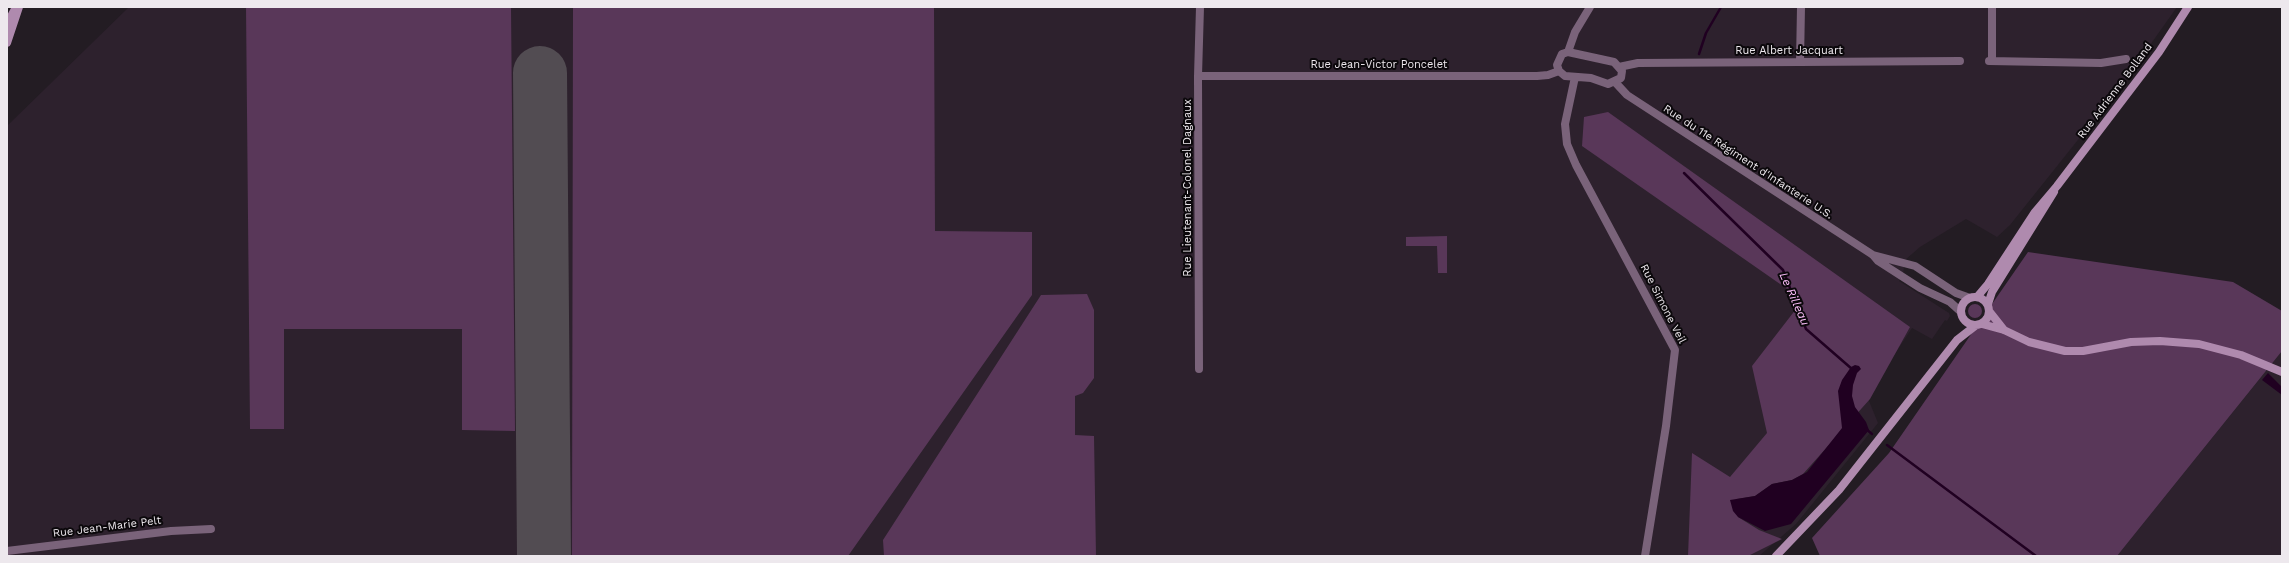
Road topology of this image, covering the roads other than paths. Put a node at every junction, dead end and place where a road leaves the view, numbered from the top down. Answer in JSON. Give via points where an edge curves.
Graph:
{"nodes":[{"id":1,"x":16,"y":7,"type":"edge"},
{"id":2,"x":19,"y":7,"type":"edge"},
{"id":3,"x":1200,"y":7,"type":"edge"},
{"id":4,"x":1590,"y":7,"type":"edge"},
{"id":5,"x":1801,"y":7,"type":"edge"},
{"id":6,"x":1992,"y":7,"type":"edge"},
{"id":7,"x":2188,"y":7,"type":"edge"},
{"id":8,"x":7,"y":24,"type":"edge"},
{"id":9,"x":7,"y":44,"type":"edge"},
{"id":10,"x":1568,"y":52,"type":"junction"},
{"id":11,"x":2126,"y":59,"type":"dead end"},
{"id":12,"x":1960,"y":61,"type":"dead end"},
{"id":13,"x":1800,"y":62,"type":"junction"},
{"id":14,"x":1619,"y":67,"type":"junction"},
{"id":15,"x":1559,"y":71,"type":"junction"},
{"id":16,"x":1198,"y":76,"type":"junction"},
{"id":17,"x":1575,"y":77,"type":"junction"},
{"id":18,"x":1615,"y":82,"type":"junction"},
{"id":19,"x":2057,"y":186,"type":"junction"},
{"id":20,"x":1873,"y":255,"type":"junction"},
{"id":21,"x":1915,"y":266,"type":"junction"},
{"id":22,"x":1906,"y":279,"type":"junction"},
{"id":23,"x":1973,"y":297,"type":"junction"},
{"id":24,"x":1989,"y":308,"type":"junction"},
{"id":25,"x":1962,"y":315,"type":"junction"},
{"id":26,"x":1978,"y":325,"type":"junction"},
{"id":27,"x":2004,"y":330,"type":"junction"},
{"id":28,"x":1957,"y":340,"type":"junction"},
{"id":29,"x":1199,"y":369,"type":"dead end"},
{"id":30,"x":2282,"y":372,"type":"edge"},
{"id":31,"x":211,"y":529,"type":"dead end"},
{"id":32,"x":7,"y":551,"type":"edge"},
{"id":33,"x":1645,"y":556,"type":"edge"},
{"id":34,"x":1776,"y":556,"type":"edge"}],
"edges":[{"from":1,"to":8,"type":"main road"},
{"from":2,"to":9,"type":"main road"},
{"from":3,"to":16,"type":"street","name":"Rue Lieutenant-Colonel Dagnaux"},
{"from":4,"to":10,"type":"street","via":[[1574,32]]},
{"from":5,"to":13,"type":"street"},
{"from":6,"to":11,"type":"street","via":[[1991,61],[2101,63]]},
{"from":7,"to":19,"type":"main road","name":"Rue Adrienne Bolland","via":[[2159,52]]},
{"from":10,"to":14,"type":"street","via":[[1614,62]]},
{"from":10,"to":15,"type":"street","via":[[1562,54],[1559,59]]},
{"from":12,"to":13,"type":"street","name":"Rue Albert Jacquart"},
{"from":13,"to":14,"type":"street","name":"Rue Albert Jacquart","via":[[1638,63]]},
{"from":14,"to":18,"type":"street","via":[[1622,71],[1620,78]]},
{"from":15,"to":16,"type":"street","name":"Rue Jean-Victor Poncelet","via":[[1537,76]]},
{"from":15,"to":17,"type":"street","via":[[1565,76]]},
{"from":16,"to":29,"type":"street","name":"Rue Lieutenant-Colonel Dagnaux"},
{"from":17,"to":18,"type":"street","via":[[1591,78],[1608,84]]},
{"from":17,"to":33,"type":"street","name":"Rue Simone Veil","via":[[1565,124],[1567,144],[1675,350],[1666,426]]},
{"from":18,"to":20,"type":"street","name":"Rue du 11e Régiment d'Infanterie U.S.","via":[[1627,96]]},
{"from":19,"to":23,"type":"main road","name":"Rue Adrienne Bolland","via":[[2035,212],[1988,284]]},
{"from":19,"to":24,"type":"main road","name":"Rue Adrienne Bolland","via":[[1992,292]]},
{"from":20,"to":21,"type":"street","name":"Rue du 11e Régiment d'Infanterie U.S."},
{"from":20,"to":22,"type":"street","name":"Rue du 11e Régiment d'Infanterie U.S."},
{"from":21,"to":22,"type":"street"},
{"from":21,"to":23,"type":"street","name":"Rue du 11e Régiment d'Infanterie U.S.","via":[[1956,293]]},
{"from":22,"to":25,"type":"street","name":"Rue du 11e Régiment d'Infanterie U.S.","via":[[1950,302]]},
{"from":23,"to":24,"type":"main road"},
{"from":23,"to":25,"type":"main road","via":[[1963,303]]},
{"from":24,"to":26,"type":"main road","via":[[1987,319]]},
{"from":24,"to":27,"type":"main road"},
{"from":25,"to":26,"type":"main road","via":[[1968,324]]},
{"from":25,"to":28,"type":"main road"},
{"from":26,"to":27,"type":"main road"},
{"from":26,"to":28,"type":"main road"},
{"from":27,"to":30,"type":"main road","via":[[2029,342],[2065,351],[2083,351],[2145,342],[2198,344],[2241,355]]},
{"from":28,"to":34,"type":"main road","via":[[1839,490]]},
{"from":31,"to":32,"type":"street","name":"Rue Jean-Marie Pelt","via":[[170,531]]}]}
